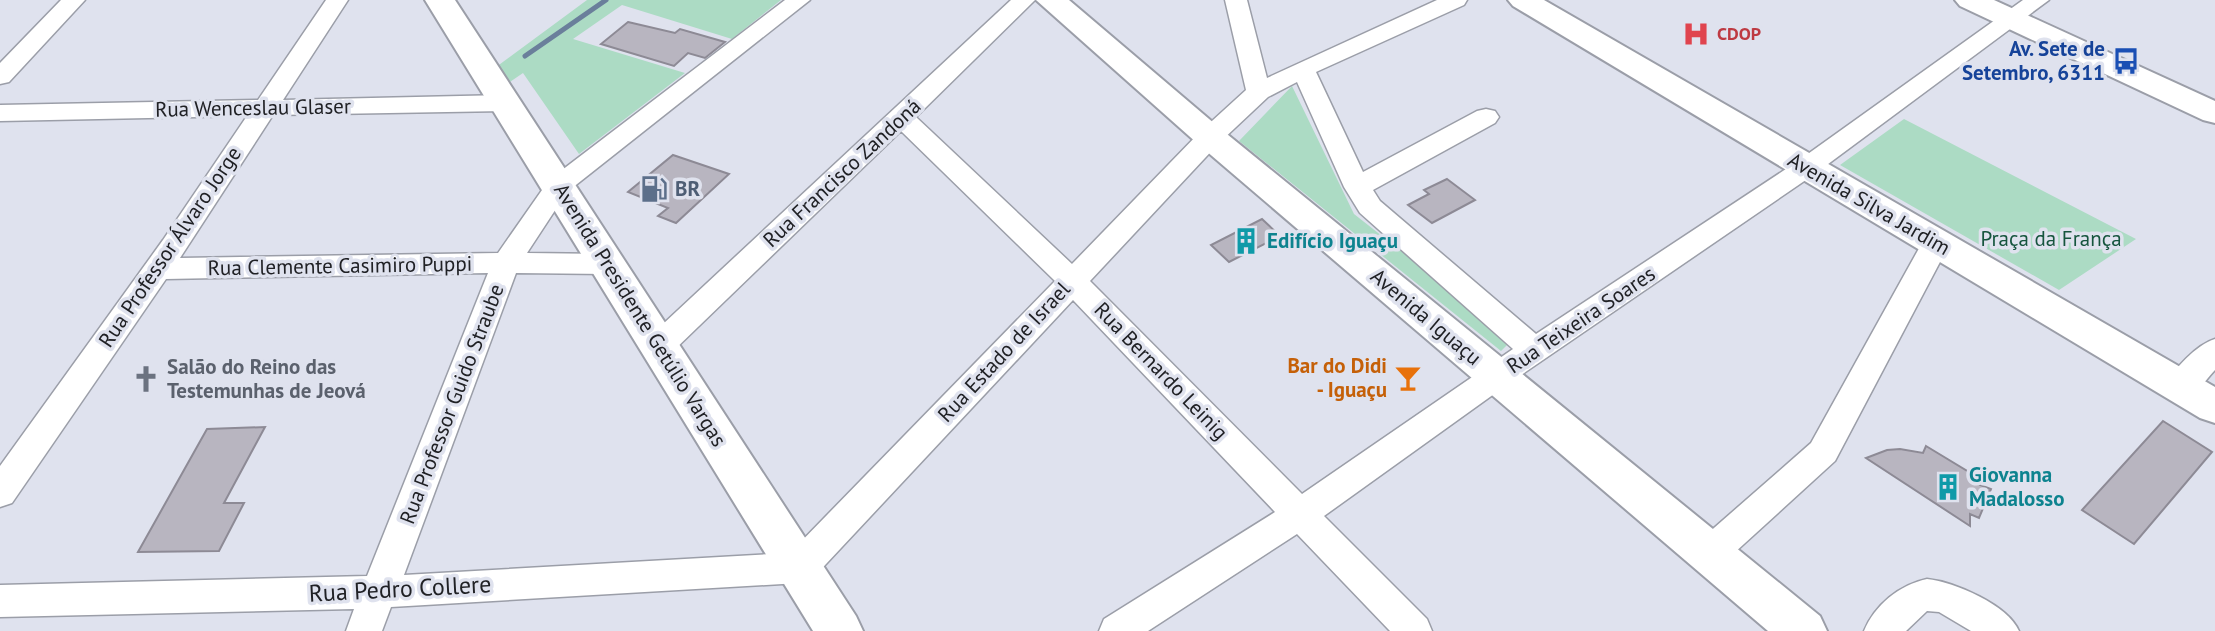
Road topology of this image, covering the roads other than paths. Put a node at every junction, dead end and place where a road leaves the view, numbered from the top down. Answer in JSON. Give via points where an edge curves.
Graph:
{"nodes":[{"id":1,"x":74,"y":0,"type":"edge"},
{"id":2,"x":337,"y":0,"type":"edge"},
{"id":3,"x":440,"y":0,"type":"edge"},
{"id":4,"x":799,"y":0,"type":"edge"},
{"id":5,"x":1024,"y":0,"type":"edge"},
{"id":6,"x":1051,"y":0,"type":"edge"},
{"id":7,"x":1236,"y":0,"type":"edge"},
{"id":8,"x":1456,"y":0,"type":"edge"},
{"id":9,"x":1522,"y":0,"type":"edge"},
{"id":10,"x":1970,"y":0,"type":"edge"},
{"id":11,"x":2038,"y":0,"type":"edge"},
{"id":12,"x":2011,"y":19,"type":"junction"},
{"id":13,"x":1303,"y":69,"type":"junction"},
{"id":14,"x":0,"y":76,"type":"edge"},
{"id":15,"x":1259,"y":92,"type":"junction"},
{"id":16,"x":505,"y":103,"type":"junction"},
{"id":17,"x":264,"y":108,"type":"junction"},
{"id":18,"x":0,"y":113,"type":"edge"},
{"id":19,"x":2215,"y":113,"type":"edge"},
{"id":20,"x":901,"y":117,"type":"junction"},
{"id":21,"x":1486,"y":117,"type":"dead end"},
{"id":22,"x":1210,"y":137,"type":"junction"},
{"id":23,"x":1807,"y":167,"type":"junction"},
{"id":24,"x":558,"y":186,"type":"junction"},
{"id":25,"x":1357,"y":187,"type":"junction"},
{"id":26,"x":1936,"y":243,"type":"junction"},
{"id":27,"x":506,"y":263,"type":"junction"},
{"id":28,"x":607,"y":264,"type":"junction"},
{"id":29,"x":157,"y":269,"type":"junction"},
{"id":30,"x":1072,"y":281,"type":"junction"},
{"id":31,"x":659,"y":346,"type":"junction"},
{"id":32,"x":2215,"y":350,"type":"edge"},
{"id":33,"x":1535,"y":351,"type":"junction"},
{"id":34,"x":1497,"y":376,"type":"junction"},
{"id":35,"x":2180,"y":387,"type":"junction"},
{"id":36,"x":2215,"y":407,"type":"edge"},
{"id":37,"x":0,"y":493,"type":"edge"},
{"id":38,"x":1300,"y":514,"type":"junction"},
{"id":39,"x":1710,"y":553,"type":"junction"},
{"id":40,"x":799,"y":568,"type":"junction"},
{"id":41,"x":380,"y":592,"type":"junction"},
{"id":42,"x":0,"y":601,"type":"edge"},
{"id":43,"x":364,"y":631,"type":"edge"},
{"id":44,"x":839,"y":631,"type":"edge"},
{"id":45,"x":1118,"y":631,"type":"edge"},
{"id":46,"x":1414,"y":631,"type":"edge"},
{"id":47,"x":1803,"y":631,"type":"edge"},
{"id":48,"x":1882,"y":631,"type":"edge"},
{"id":49,"x":2001,"y":631,"type":"edge"}],
"edges":[{"from":1,"to":14,"type":"street"},
{"from":2,"to":17,"type":"street","name":"Rua Professor Álvaro Jorge"},
{"from":3,"to":16,"type":"main road","name":"Avenida Presidente Getúlio Vargas"},
{"from":4,"to":24,"type":"street"},
{"from":5,"to":20,"type":"street","name":"Rua Francisco Zandoná"},
{"from":6,"to":22,"type":"main road","name":"Avenida Iguaçu"},
{"from":7,"to":15,"type":"street"},
{"from":8,"to":13,"type":"street","name":"Rua Estado de Israel"},
{"from":9,"to":23,"type":"main road","name":"Avenida Silva Jardim"},
{"from":10,"to":12,"type":"main road"},
{"from":11,"to":12,"type":"street","name":"Rua Teixeira Soares"},
{"from":12,"to":19,"type":"main road"},
{"from":12,"to":23,"type":"street","name":"Rua Teixeira Soares"},
{"from":13,"to":15,"type":"street","name":"Rua Estado de Israel"},
{"from":13,"to":25,"type":"street"},
{"from":15,"to":22,"type":"street","name":"Rua Estado de Israel"},
{"from":16,"to":17,"type":"street","name":"Rua Wenceslau Glaser"},
{"from":16,"to":24,"type":"main road","name":"Avenida Presidente Getúlio Vargas"},
{"from":17,"to":18,"type":"street","name":"Rua Wenceslau Glaser"},
{"from":17,"to":29,"type":"street","name":"Rua Professor Álvaro Jorge"},
{"from":20,"to":30,"type":"street","name":"Rua Bernardo Leinig"},
{"from":20,"to":31,"type":"street","name":"Rua Francisco Zandoná"},
{"from":21,"to":25,"type":"street"},
{"from":22,"to":30,"type":"street","name":"Rua Estado de Israel"},
{"from":22,"to":34,"type":"main road","name":"Avenida Iguaçu"},
{"from":23,"to":26,"type":"main road","name":"Avenida Silva Jardim"},
{"from":23,"to":33,"type":"street","name":"Rua Teixeira Soares"},
{"from":24,"to":27,"type":"street","name":"Rua Professor Guido Straube"},
{"from":24,"to":28,"type":"main road","name":"Avenida Presidente Getúlio Vargas"},
{"from":25,"to":33,"type":"street","via":[[1370,207]]},
{"from":26,"to":35,"type":"main road","name":"Avenida Silva Jardim"},
{"from":26,"to":39,"type":"street","via":[[1823,452]]},
{"from":27,"to":28,"type":"street","name":"Rua Clemente Casimiro Puppi"},
{"from":27,"to":29,"type":"street","name":"Rua Clemente Casimiro Puppi"},
{"from":27,"to":41,"type":"street","name":"Rua Professor Guido Straube"},
{"from":28,"to":31,"type":"main road","name":"Avenida Presidente Getúlio Vargas"},
{"from":29,"to":37,"type":"street","name":"Rua Professor Álvaro Jorge"},
{"from":30,"to":38,"type":"street","name":"Rua Bernardo Leinig"},
{"from":30,"to":40,"type":"street","name":"Rua Estado de Israel"},
{"from":31,"to":40,"type":"main road","name":"Avenida Presidente Getúlio Vargas"},
{"from":32,"to":35,"type":"street"},
{"from":33,"to":34,"type":"street","name":"Rua Teixeira Soares"},
{"from":34,"to":38,"type":"street","name":"Rua Teixeira Soares"},
{"from":34,"to":39,"type":"main road","name":"Avenida Iguaçu"},
{"from":35,"to":36,"type":"main road","name":"Avenida Silva Jardim"},
{"from":38,"to":45,"type":"street","name":"Rua Teixeira Soares"},
{"from":38,"to":46,"type":"street","name":"Rua Bernardo Leinig"},
{"from":39,"to":47,"type":"main road","name":"Avenida Iguaçu"},
{"from":40,"to":41,"type":"street","name":"Rua Pedro Collere"},
{"from":40,"to":44,"type":"main road","name":"Avenida Presidente Getúlio Vargas"},
{"from":41,"to":42,"type":"street","name":"Rua Pedro Collere"},
{"from":41,"to":43,"type":"street","name":"Rua Professor Guido Straube"},
{"from":48,"to":49,"type":"street","via":[[1917,597],[1932,594],[1951,600]]}]}
